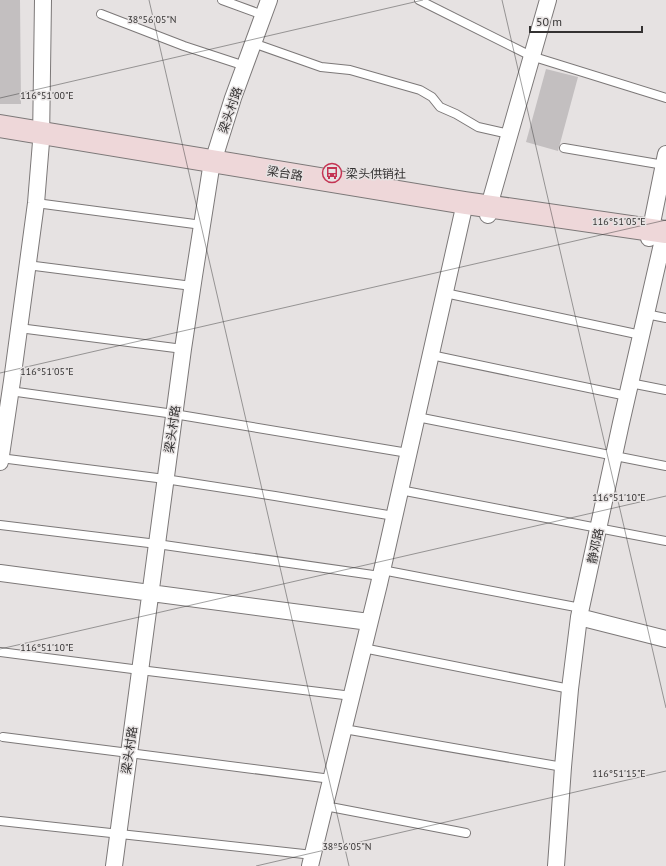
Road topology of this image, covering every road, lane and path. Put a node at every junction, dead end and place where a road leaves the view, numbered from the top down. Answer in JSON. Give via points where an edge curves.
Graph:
{"nodes":[{"id":1,"x":43,"y":0,"type":"edge"},
{"id":2,"x":222,"y":0,"type":"edge"},
{"id":3,"x":269,"y":0,"type":"edge"},
{"id":4,"x":419,"y":0,"type":"edge"},
{"id":5,"x":548,"y":0,"type":"edge"},
{"id":6,"x":101,"y":14,"type":"dead end"},
{"id":7,"x":263,"y":15,"type":"junction"},
{"id":8,"x":253,"y":44,"type":"junction"},
{"id":9,"x":531,"y":56,"type":"junction"},
{"id":10,"x":245,"y":66,"type":"junction"},
{"id":11,"x":666,"y":98,"type":"edge"},
{"id":12,"x":0,"y":126,"type":"edge"},
{"id":13,"x":509,"y":134,"type":"junction"},
{"id":14,"x":0,"y":135,"type":"edge"},
{"id":15,"x":41,"y":137,"type":"junction"},
{"id":16,"x":564,"y":148,"type":"dead end"},
{"id":17,"x":665,"y":160,"type":"edge"},
{"id":18,"x":213,"y":164,"type":"junction"},
{"id":19,"x":36,"y":203,"type":"junction"},
{"id":20,"x":464,"y":207,"type":"junction"},
{"id":21,"x":488,"y":210,"type":"junction"},
{"id":22,"x":202,"y":225,"type":"junction"},
{"id":23,"x":660,"y":235,"type":"edge"},
{"id":24,"x":28,"y":265,"type":"junction"},
{"id":25,"x":192,"y":286,"type":"junction"},
{"id":26,"x":445,"y":293,"type":"junction"},
{"id":27,"x":646,"y":314,"type":"junction"},
{"id":28,"x":666,"y":318,"type":"edge"},
{"id":29,"x":19,"y":328,"type":"junction"},
{"id":30,"x":641,"y":336,"type":"junction"},
{"id":31,"x":183,"y":349,"type":"junction"},
{"id":32,"x":431,"y":355,"type":"junction"},
{"id":33,"x":629,"y":390,"type":"junction"},
{"id":34,"x":666,"y":390,"type":"edge"},
{"id":35,"x":10,"y":391,"type":"junction"},
{"id":36,"x":174,"y":414,"type":"junction"},
{"id":37,"x":417,"y":417,"type":"junction"},
{"id":38,"x":2,"y":434,"type":"edge"},
{"id":39,"x":408,"y":453,"type":"junction"},
{"id":40,"x":614,"y":456,"type":"junction"},
{"id":41,"x":0,"y":458,"type":"edge"},
{"id":42,"x":0,"y":462,"type":"edge"},
{"id":43,"x":666,"y":466,"type":"edge"},
{"id":44,"x":165,"y":479,"type":"junction"},
{"id":45,"x":400,"y":490,"type":"junction"},
{"id":46,"x":394,"y":516,"type":"junction"},
{"id":47,"x":0,"y":525,"type":"edge"},
{"id":48,"x":598,"y":528,"type":"junction"},
{"id":49,"x":666,"y":542,"type":"edge"},
{"id":50,"x":157,"y":544,"type":"junction"},
{"id":51,"x":0,"y":573,"type":"edge"},
{"id":52,"x":381,"y":573,"type":"junction"},
{"id":53,"x":150,"y":593,"type":"junction"},
{"id":54,"x":580,"y":612,"type":"junction"},
{"id":55,"x":369,"y":622,"type":"junction"},
{"id":56,"x":666,"y":638,"type":"edge"},
{"id":57,"x":363,"y":648,"type":"junction"},
{"id":58,"x":0,"y":652,"type":"edge"},
{"id":59,"x":140,"y":670,"type":"junction"},
{"id":60,"x":570,"y":689,"type":"junction"},
{"id":61,"x":352,"y":696,"type":"junction"},
{"id":62,"x":344,"y":728,"type":"junction"},
{"id":63,"x":4,"y":737,"type":"dead end"},
{"id":64,"x":129,"y":753,"type":"junction"},
{"id":65,"x":563,"y":767,"type":"junction"},
{"id":66,"x":332,"y":779,"type":"junction"},
{"id":67,"x":325,"y":806,"type":"junction"},
{"id":68,"x":0,"y":821,"type":"edge"},
{"id":69,"x":466,"y":833,"type":"dead end"},
{"id":70,"x":118,"y":834,"type":"junction"},
{"id":71,"x":312,"y":861,"type":"edge"},
{"id":72,"x":114,"y":866,"type":"edge"},
{"id":73,"x":556,"y":866,"type":"edge"}],
"edges":[{"from":1,"to":15,"type":"street"},
{"from":2,"to":7,"type":"lane"},
{"from":3,"to":7,"type":"street","name":"梁头村路"},
{"from":4,"to":9,"type":"lane"},
{"from":5,"to":9,"type":"street"},
{"from":6,"to":10,"type":"lane"},
{"from":7,"to":8,"type":"street","name":"梁头村路"},
{"from":8,"to":10,"type":"street","name":"梁头村路"},
{"from":8,"to":13,"type":"lane","via":[[321,67],[350,70],[420,90],[432,97],[440,107],[478,126]]},
{"from":9,"to":11,"type":"lane"},
{"from":9,"to":13,"type":"street"},
{"from":10,"to":18,"type":"street","name":"梁头村路"},
{"from":12,"to":15,"type":"main road","name":"梁台路"},
{"from":13,"to":21,"type":"street"},
{"from":14,"to":15,"type":"main road","name":"梁台路"},
{"from":15,"to":18,"type":"main road","name":"梁台路"},
{"from":15,"to":19,"type":"street"},
{"from":16,"to":17,"type":"lane"},
{"from":17,"to":23,"type":"street","name":"静邓路"},
{"from":18,"to":20,"type":"main road","name":"梁台路"},
{"from":18,"to":22,"type":"street","name":"梁头村路"},
{"from":19,"to":22,"type":"lane"},
{"from":19,"to":24,"type":"street"},
{"from":20,"to":21,"type":"main road","name":"梁台路"},
{"from":20,"to":26,"type":"street"},
{"from":21,"to":23,"type":"main road","name":"梁台路"},
{"from":22,"to":25,"type":"street","name":"梁头村路"},
{"from":23,"to":27,"type":"street","name":"静邓路"},
{"from":24,"to":25,"type":"lane"},
{"from":24,"to":29,"type":"street"},
{"from":25,"to":31,"type":"street","name":"梁头村路"},
{"from":26,"to":30,"type":"lane"},
{"from":26,"to":32,"type":"street"},
{"from":27,"to":28,"type":"lane"},
{"from":27,"to":30,"type":"street","name":"静邓路"},
{"from":29,"to":31,"type":"lane"},
{"from":29,"to":35,"type":"street"},
{"from":30,"to":33,"type":"street","name":"静邓路"},
{"from":31,"to":36,"type":"street","name":"梁头村路"},
{"from":32,"to":33,"type":"lane"},
{"from":32,"to":37,"type":"street"},
{"from":33,"to":34,"type":"lane"},
{"from":33,"to":40,"type":"street","name":"静邓路"},
{"from":35,"to":36,"type":"lane"},
{"from":35,"to":38,"type":"street"},
{"from":36,"to":39,"type":"lane"},
{"from":36,"to":44,"type":"street","name":"梁头村路"},
{"from":37,"to":39,"type":"street"},
{"from":37,"to":40,"type":"lane"},
{"from":38,"to":41,"type":"street"},
{"from":39,"to":45,"type":"street"},
{"from":40,"to":43,"type":"lane"},
{"from":40,"to":48,"type":"street","name":"静邓路"},
{"from":41,"to":42,"type":"street"},
{"from":41,"to":44,"type":"lane"},
{"from":44,"to":46,"type":"lane"},
{"from":44,"to":50,"type":"street","name":"梁头村路"},
{"from":45,"to":46,"type":"street"},
{"from":45,"to":48,"type":"lane"},
{"from":46,"to":52,"type":"street"},
{"from":47,"to":50,"type":"lane"},
{"from":48,"to":49,"type":"lane"},
{"from":48,"to":54,"type":"street","name":"静邓路"},
{"from":50,"to":52,"type":"lane"},
{"from":50,"to":53,"type":"street","name":"梁头村路"},
{"from":51,"to":53,"type":"street"},
{"from":52,"to":54,"type":"lane"},
{"from":52,"to":55,"type":"street"},
{"from":53,"to":55,"type":"street"},
{"from":53,"to":59,"type":"street","name":"梁头村路"},
{"from":54,"to":56,"type":"street"},
{"from":54,"to":60,"type":"street","name":"静邓路"},
{"from":55,"to":57,"type":"street"},
{"from":57,"to":60,"type":"lane"},
{"from":57,"to":61,"type":"street"},
{"from":58,"to":59,"type":"lane"},
{"from":59,"to":61,"type":"lane"},
{"from":59,"to":64,"type":"street","name":"梁头村路"},
{"from":60,"to":65,"type":"street","name":"静邓路"},
{"from":61,"to":62,"type":"street"},
{"from":62,"to":65,"type":"lane"},
{"from":62,"to":66,"type":"street"},
{"from":63,"to":64,"type":"lane"},
{"from":64,"to":66,"type":"lane"},
{"from":64,"to":70,"type":"street","name":"梁头村路"},
{"from":65,"to":73,"type":"street","name":"静邓路"},
{"from":66,"to":67,"type":"street"},
{"from":67,"to":69,"type":"lane"},
{"from":67,"to":71,"type":"street"},
{"from":68,"to":70,"type":"lane"},
{"from":70,"to":71,"type":"lane"},
{"from":70,"to":72,"type":"street","name":"梁头村路"}]}
